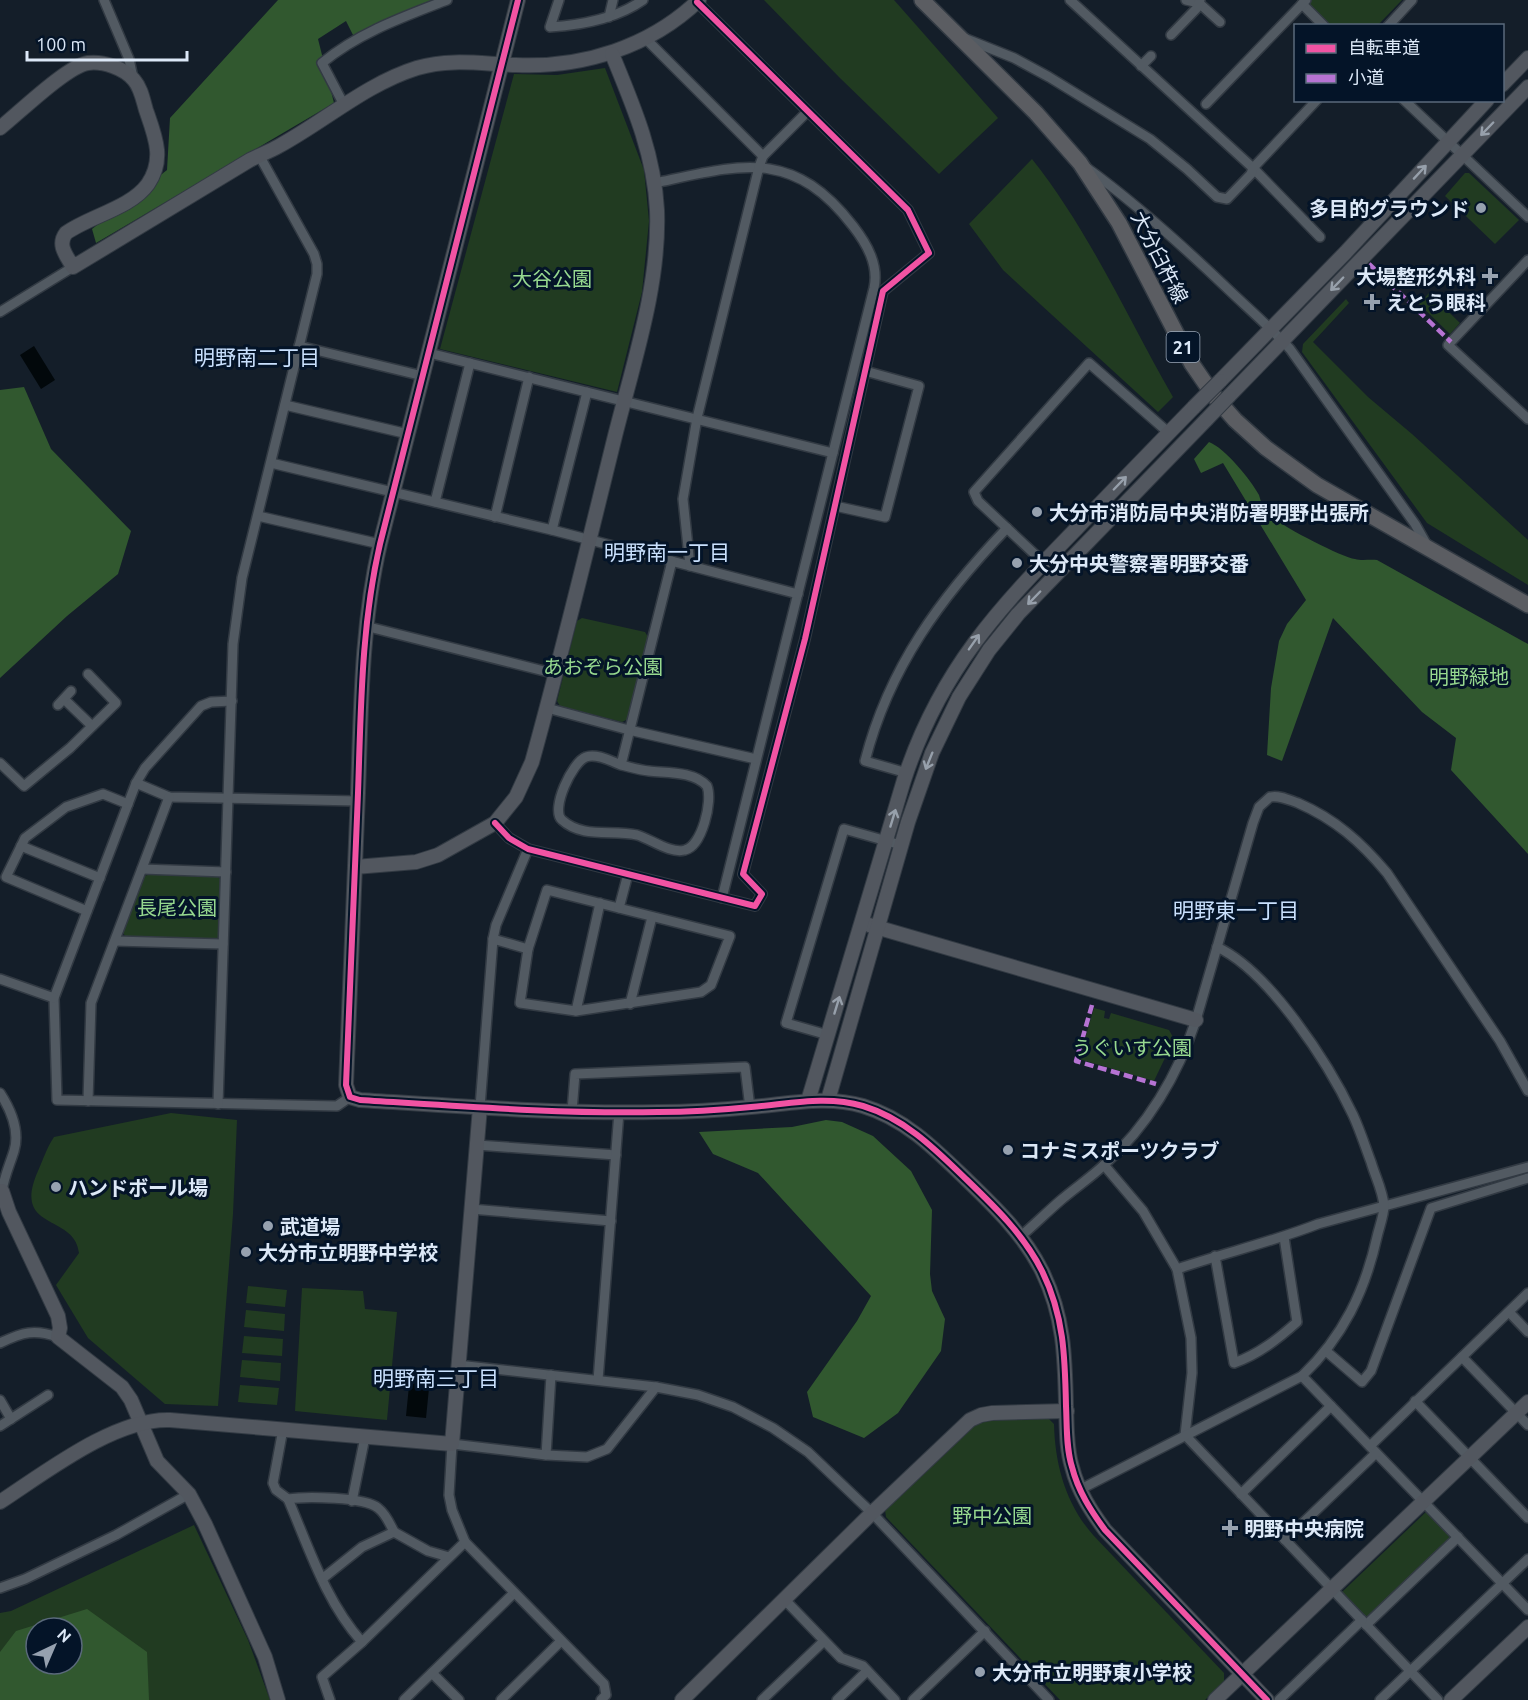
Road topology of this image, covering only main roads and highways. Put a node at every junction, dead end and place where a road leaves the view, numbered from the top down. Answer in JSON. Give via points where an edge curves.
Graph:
{"nodes":[{"id":1,"x":922,"y":0,"type":"edge"},
{"id":2,"x":1528,"y":605,"type":"edge"}],
"edges":[{"from":1,"to":2,"type":"main road","name":"大分臼杵線","number":"21","via":[[1036,113],[1080,163],[1119,223],[1192,364],[1223,407],[1297,472]]}]}
